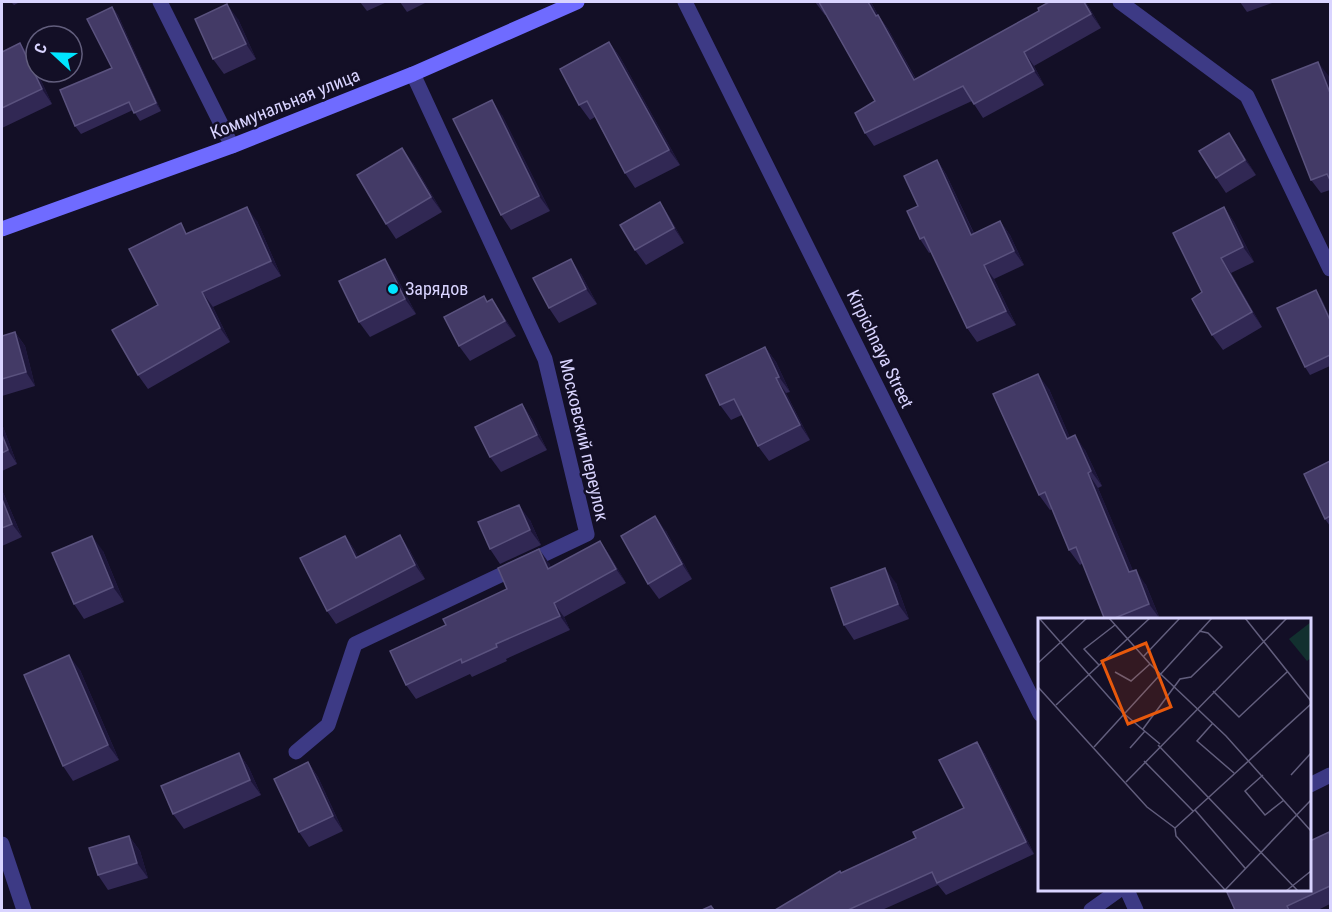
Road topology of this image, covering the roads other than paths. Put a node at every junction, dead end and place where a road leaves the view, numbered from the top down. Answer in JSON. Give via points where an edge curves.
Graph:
{"nodes":[{"id":1,"x":160,"y":2,"type":"edge"},
{"id":2,"x":577,"y":2,"type":"edge"},
{"id":3,"x":685,"y":2,"type":"edge"},
{"id":4,"x":1120,"y":2,"type":"edge"},
{"id":5,"x":412,"y":74,"type":"junction"},
{"id":6,"x":232,"y":146,"type":"junction"},
{"id":7,"x":2,"y":229,"type":"edge"},
{"id":8,"x":1330,"y":269,"type":"edge"},
{"id":9,"x":1038,"y":710,"type":"edge"},
{"id":10,"x":296,"y":752,"type":"dead end"},
{"id":11,"x":1330,"y":775,"type":"edge"},
{"id":12,"x":1311,"y":784,"type":"edge"},
{"id":13,"x":2,"y":844,"type":"edge"},
{"id":14,"x":1118,"y":891,"type":"edge"},
{"id":15,"x":1127,"y":891,"type":"edge"},
{"id":16,"x":24,"y":910,"type":"edge"},
{"id":17,"x":1091,"y":910,"type":"edge"},
{"id":18,"x":1136,"y":910,"type":"edge"}],
"edges":[{"from":1,"to":6,"type":"street"},
{"from":2,"to":5,"type":"street","name":"Коммунальная улица"},
{"from":3,"to":9,"type":"street","name":"Kirpichnaya Street"},
{"from":4,"to":8,"type":"street","via":[[1247,96]]},
{"from":5,"to":6,"type":"street","name":"Коммунальная улица"},
{"from":5,"to":10,"type":"street","name":"Московский переулок","via":[[545,359],[587,534],[355,644],[328,725]]},
{"from":6,"to":7,"type":"street","name":"Коммунальная улица"},
{"from":11,"to":12,"type":"street"},
{"from":13,"to":16,"type":"street"},
{"from":14,"to":17,"type":"street"},
{"from":15,"to":18,"type":"street"}]}
